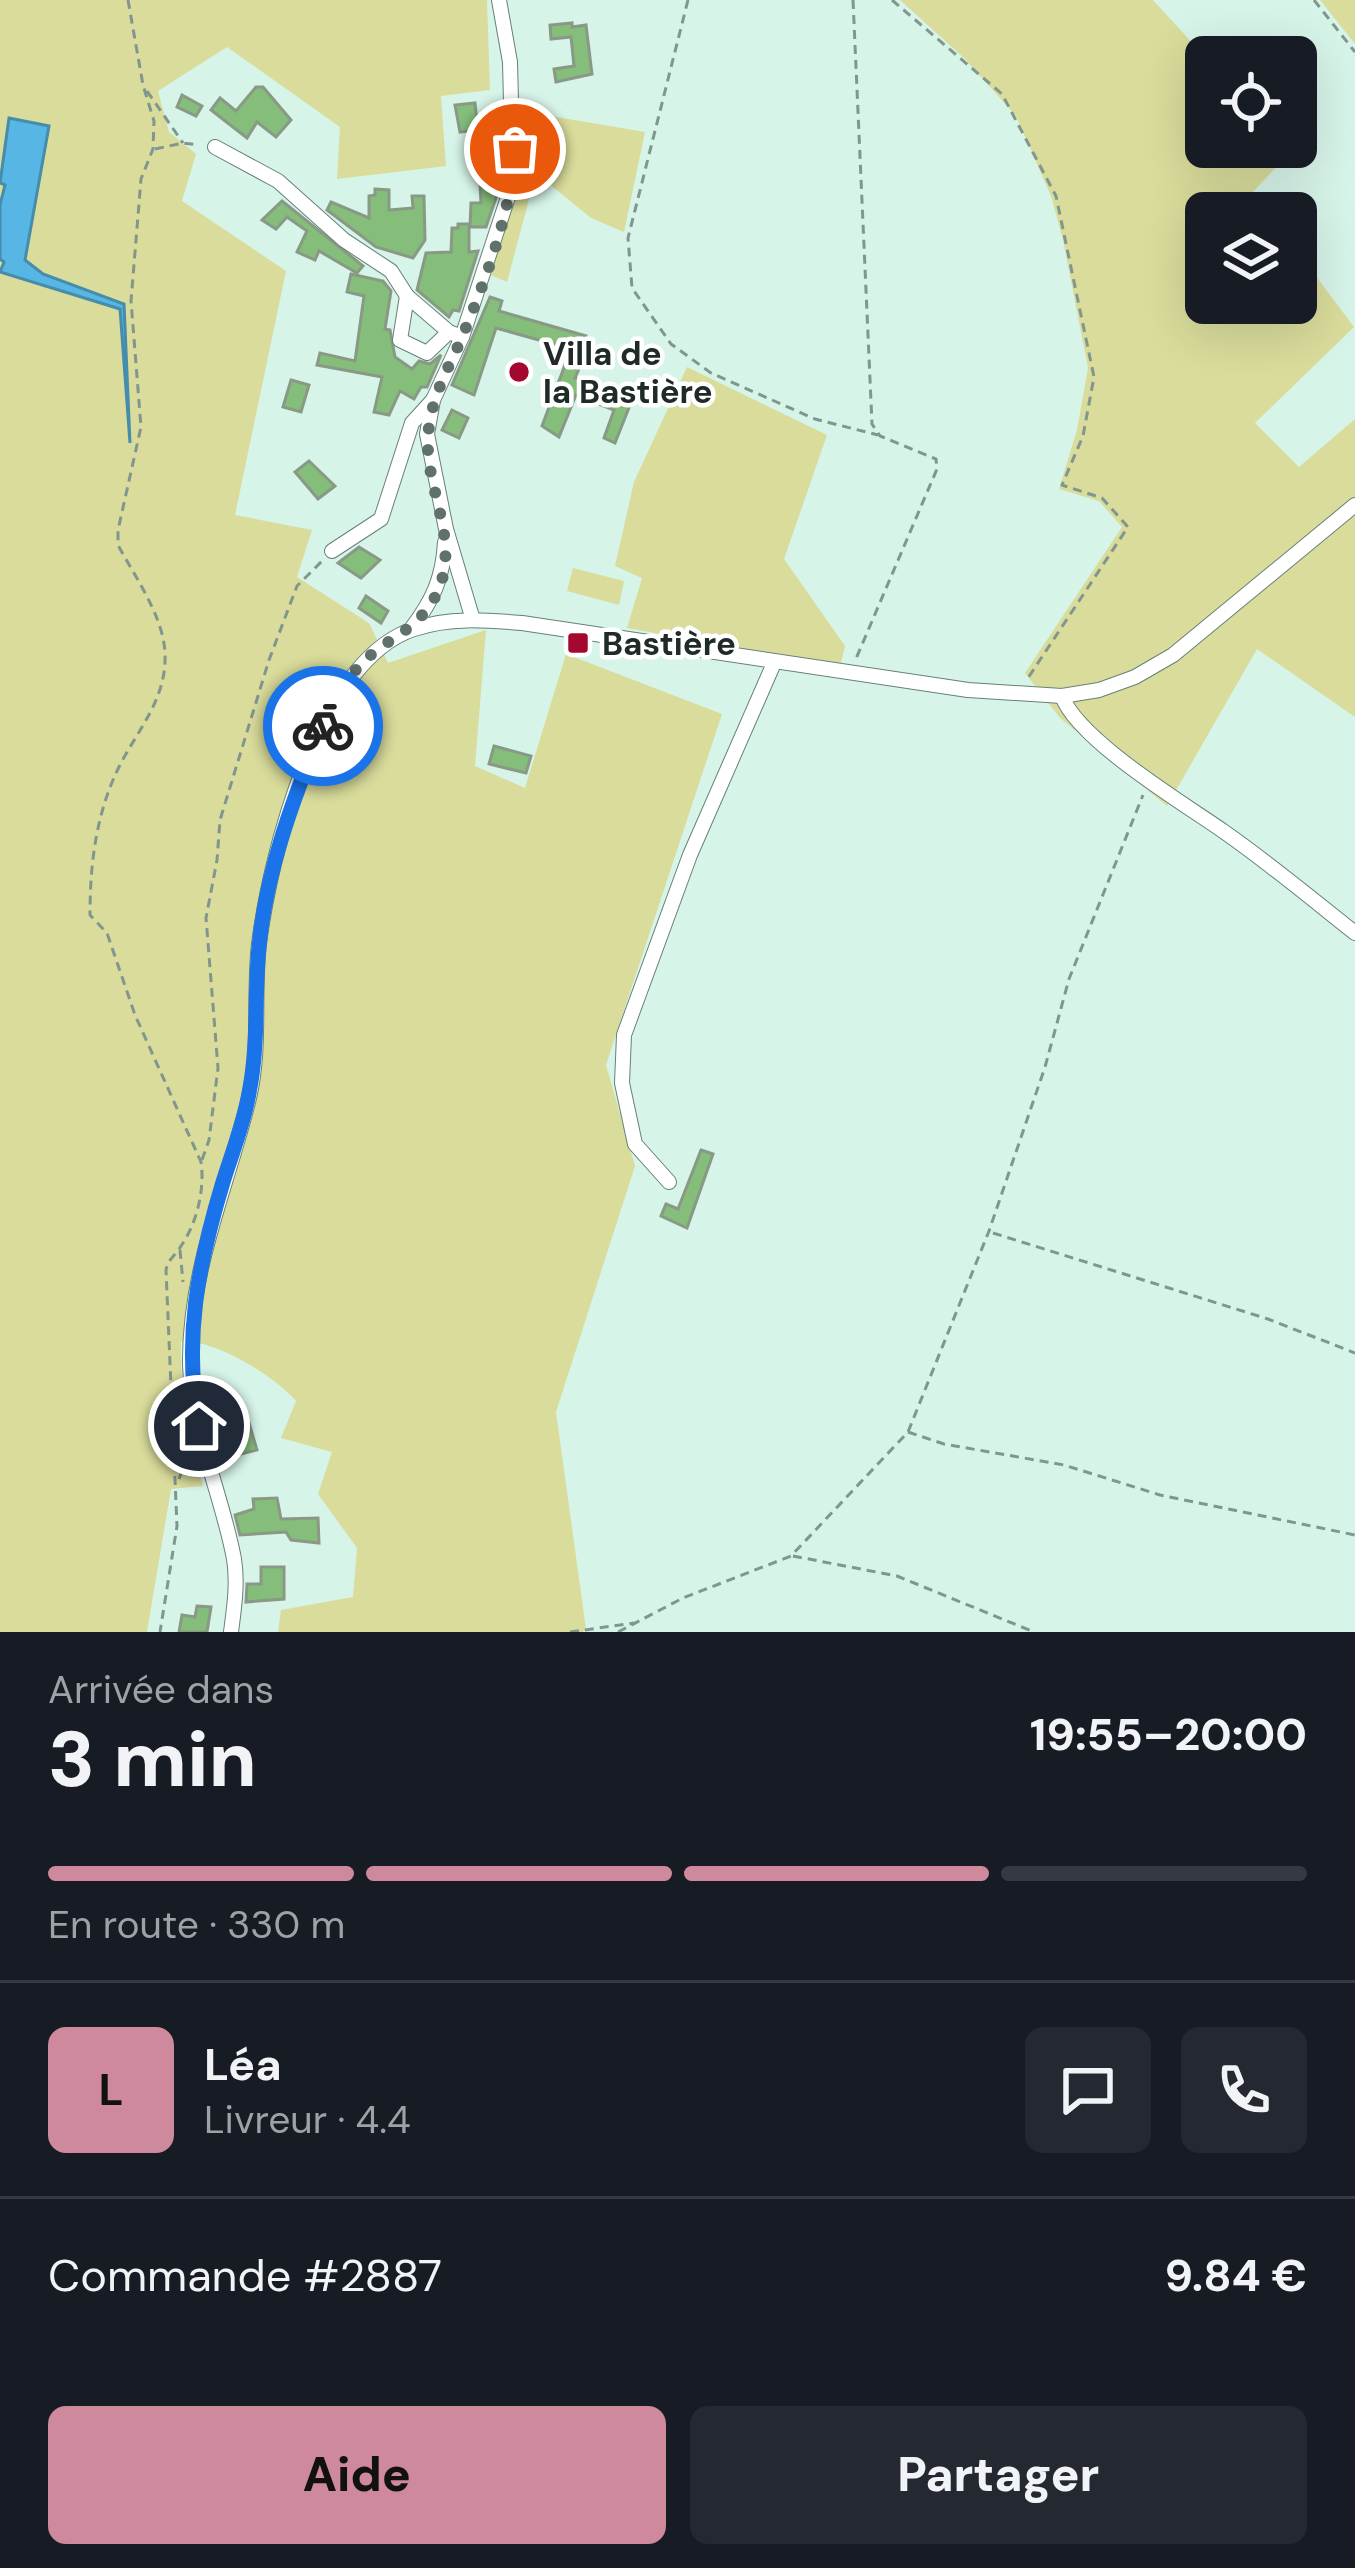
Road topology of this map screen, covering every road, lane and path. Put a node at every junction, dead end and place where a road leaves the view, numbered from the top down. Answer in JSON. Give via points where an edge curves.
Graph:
{"nodes":[{"id":1,"x":128,"y":0,"type":"edge"},
{"id":2,"x":500,"y":0,"type":"edge"},
{"id":3,"x":688,"y":0,"type":"edge"},
{"id":4,"x":853,"y":0,"type":"edge"},
{"id":5,"x":892,"y":0,"type":"edge"},
{"id":6,"x":1314,"y":0,"type":"edge"},
{"id":7,"x":1355,"y":52,"type":"edge"},
{"id":8,"x":143,"y":85,"type":"junction"},
{"id":9,"x":184,"y":143,"type":"junction"},
{"id":10,"x":215,"y":147,"type":"joint"},
{"id":11,"x":153,"y":149,"type":"junction"},
{"id":12,"x":407,"y":296,"type":"junction"},
{"id":13,"x":455,"y":335,"type":"junction"},
{"id":14,"x":434,"y":400,"type":"junction"},
{"id":15,"x":880,"y":436,"type":"junction"},
{"id":16,"x":1355,"y":505,"type":"edge"},
{"id":17,"x":446,"y":529,"type":"junction"},
{"id":18,"x":332,"y":551,"type":"joint"},
{"id":19,"x":435,"y":596,"type":"junction"},
{"id":20,"x":453,"y":620,"type":"junction"},
{"id":21,"x":473,"y":620,"type":"junction"},
{"id":22,"x":411,"y":629,"type":"junction"},
{"id":23,"x":774,"y":663,"type":"junction"},
{"id":24,"x":850,"y":674,"type":"junction"},
{"id":25,"x":1017,"y":694,"type":"junction"},
{"id":26,"x":1063,"y":695,"type":"junction"},
{"id":27,"x":1148,"y":782,"type":"junction"},
{"id":28,"x":1355,"y":934,"type":"edge"},
{"id":29,"x":201,"y":1162,"type":"junction"},
{"id":30,"x":669,"y":1182,"type":"dead end"},
{"id":31,"x":989,"y":1232,"type":"junction"},
{"id":32,"x":181,"y":1249,"type":"junction"},
{"id":33,"x":194,"y":1297,"type":"junction"},
{"id":34,"x":1355,"y":1354,"type":"edge"},
{"id":35,"x":199,"y":1426,"type":"junction"},
{"id":36,"x":908,"y":1432,"type":"junction"},
{"id":37,"x":178,"y":1481,"type":"junction"},
{"id":38,"x":1355,"y":1535,"type":"edge"},
{"id":39,"x":791,"y":1556,"type":"junction"},
{"id":40,"x":635,"y":1623,"type":"junction"},
{"id":41,"x":160,"y":1632,"type":"edge"},
{"id":42,"x":231,"y":1632,"type":"edge"},
{"id":43,"x":570,"y":1632,"type":"edge"},
{"id":44,"x":618,"y":1632,"type":"edge"},
{"id":45,"x":1034,"y":1632,"type":"edge"}],
"edges":[{"from":1,"to":8,"type":"path"},
{"from":2,"to":13,"type":"street","via":[[513,182]]},
{"from":3,"to":15,"type":"path","via":[[628,238],[632,288],[671,344],[711,373],[815,419]]},
{"from":4,"to":15,"type":"path","via":[[872,424]]},
{"from":5,"to":25,"type":"path","via":[[1002,94],[1056,196],[1094,377],[1083,436],[1062,485],[1102,498],[1128,527]]},
{"from":6,"to":7,"type":"path"},
{"from":8,"to":9,"type":"path"},
{"from":8,"to":11,"type":"path"},
{"from":9,"to":10,"type":"path"},
{"from":9,"to":11,"type":"path"},
{"from":10,"to":12,"type":"street","via":[[278,181],[391,271]]},
{"from":11,"to":29,"type":"path","via":[[141,179],[131,301],[141,428],[118,544],[165,655],[154,712],[114,777],[99,820],[90,915],[107,933]]},
{"from":12,"to":13,"type":"street"},
{"from":12,"to":13,"type":"street","via":[[400,340],[427,353]]},
{"from":13,"to":14,"type":"street"},
{"from":14,"to":17,"type":"street","via":[[427,434]]},
{"from":14,"to":18,"type":"street","via":[[412,423],[380,519]]},
{"from":15,"to":24,"type":"path","via":[[936,459],[937,470]]},
{"from":16,"to":26,"type":"street","via":[[1173,655],[1100,690]]},
{"from":17,"to":19,"type":"street"},
{"from":17,"to":21,"type":"street"},
{"from":18,"to":29,"type":"path","via":[[297,586],[220,820],[206,918],[218,1068]]},
{"from":19,"to":20,"type":"street"},
{"from":19,"to":22,"type":"street"},
{"from":20,"to":21,"type":"street"},
{"from":20,"to":22,"type":"street"},
{"from":21,"to":23,"type":"street"},
{"from":22,"to":33,"type":"street","via":[[360,665],[298,785],[264,910],[248,1100]]},
{"from":23,"to":24,"type":"street"},
{"from":23,"to":30,"type":"street","via":[[623,1035],[622,1083],[635,1144]]},
{"from":24,"to":25,"type":"street"},
{"from":25,"to":26,"type":"street"},
{"from":26,"to":27,"type":"street","via":[[1074,717]]},
{"from":27,"to":28,"type":"street"},
{"from":27,"to":31,"type":"path","via":[[1069,979]]},
{"from":29,"to":32,"type":"path","via":[[204,1182]]},
{"from":31,"to":34,"type":"path"},
{"from":31,"to":36,"type":"path"},
{"from":32,"to":33,"type":"path"},
{"from":32,"to":37,"type":"path","via":[[166,1270]]},
{"from":33,"to":35,"type":"street","via":[[190,1371]]},
{"from":35,"to":37,"type":"path"},
{"from":35,"to":42,"type":"street","via":[[235,1562]]},
{"from":36,"to":38,"type":"path"},
{"from":36,"to":39,"type":"path"},
{"from":37,"to":41,"type":"path"},
{"from":39,"to":40,"type":"path"},
{"from":39,"to":45,"type":"path","via":[[898,1576]]},
{"from":40,"to":43,"type":"path"},
{"from":40,"to":44,"type":"path"}]}
